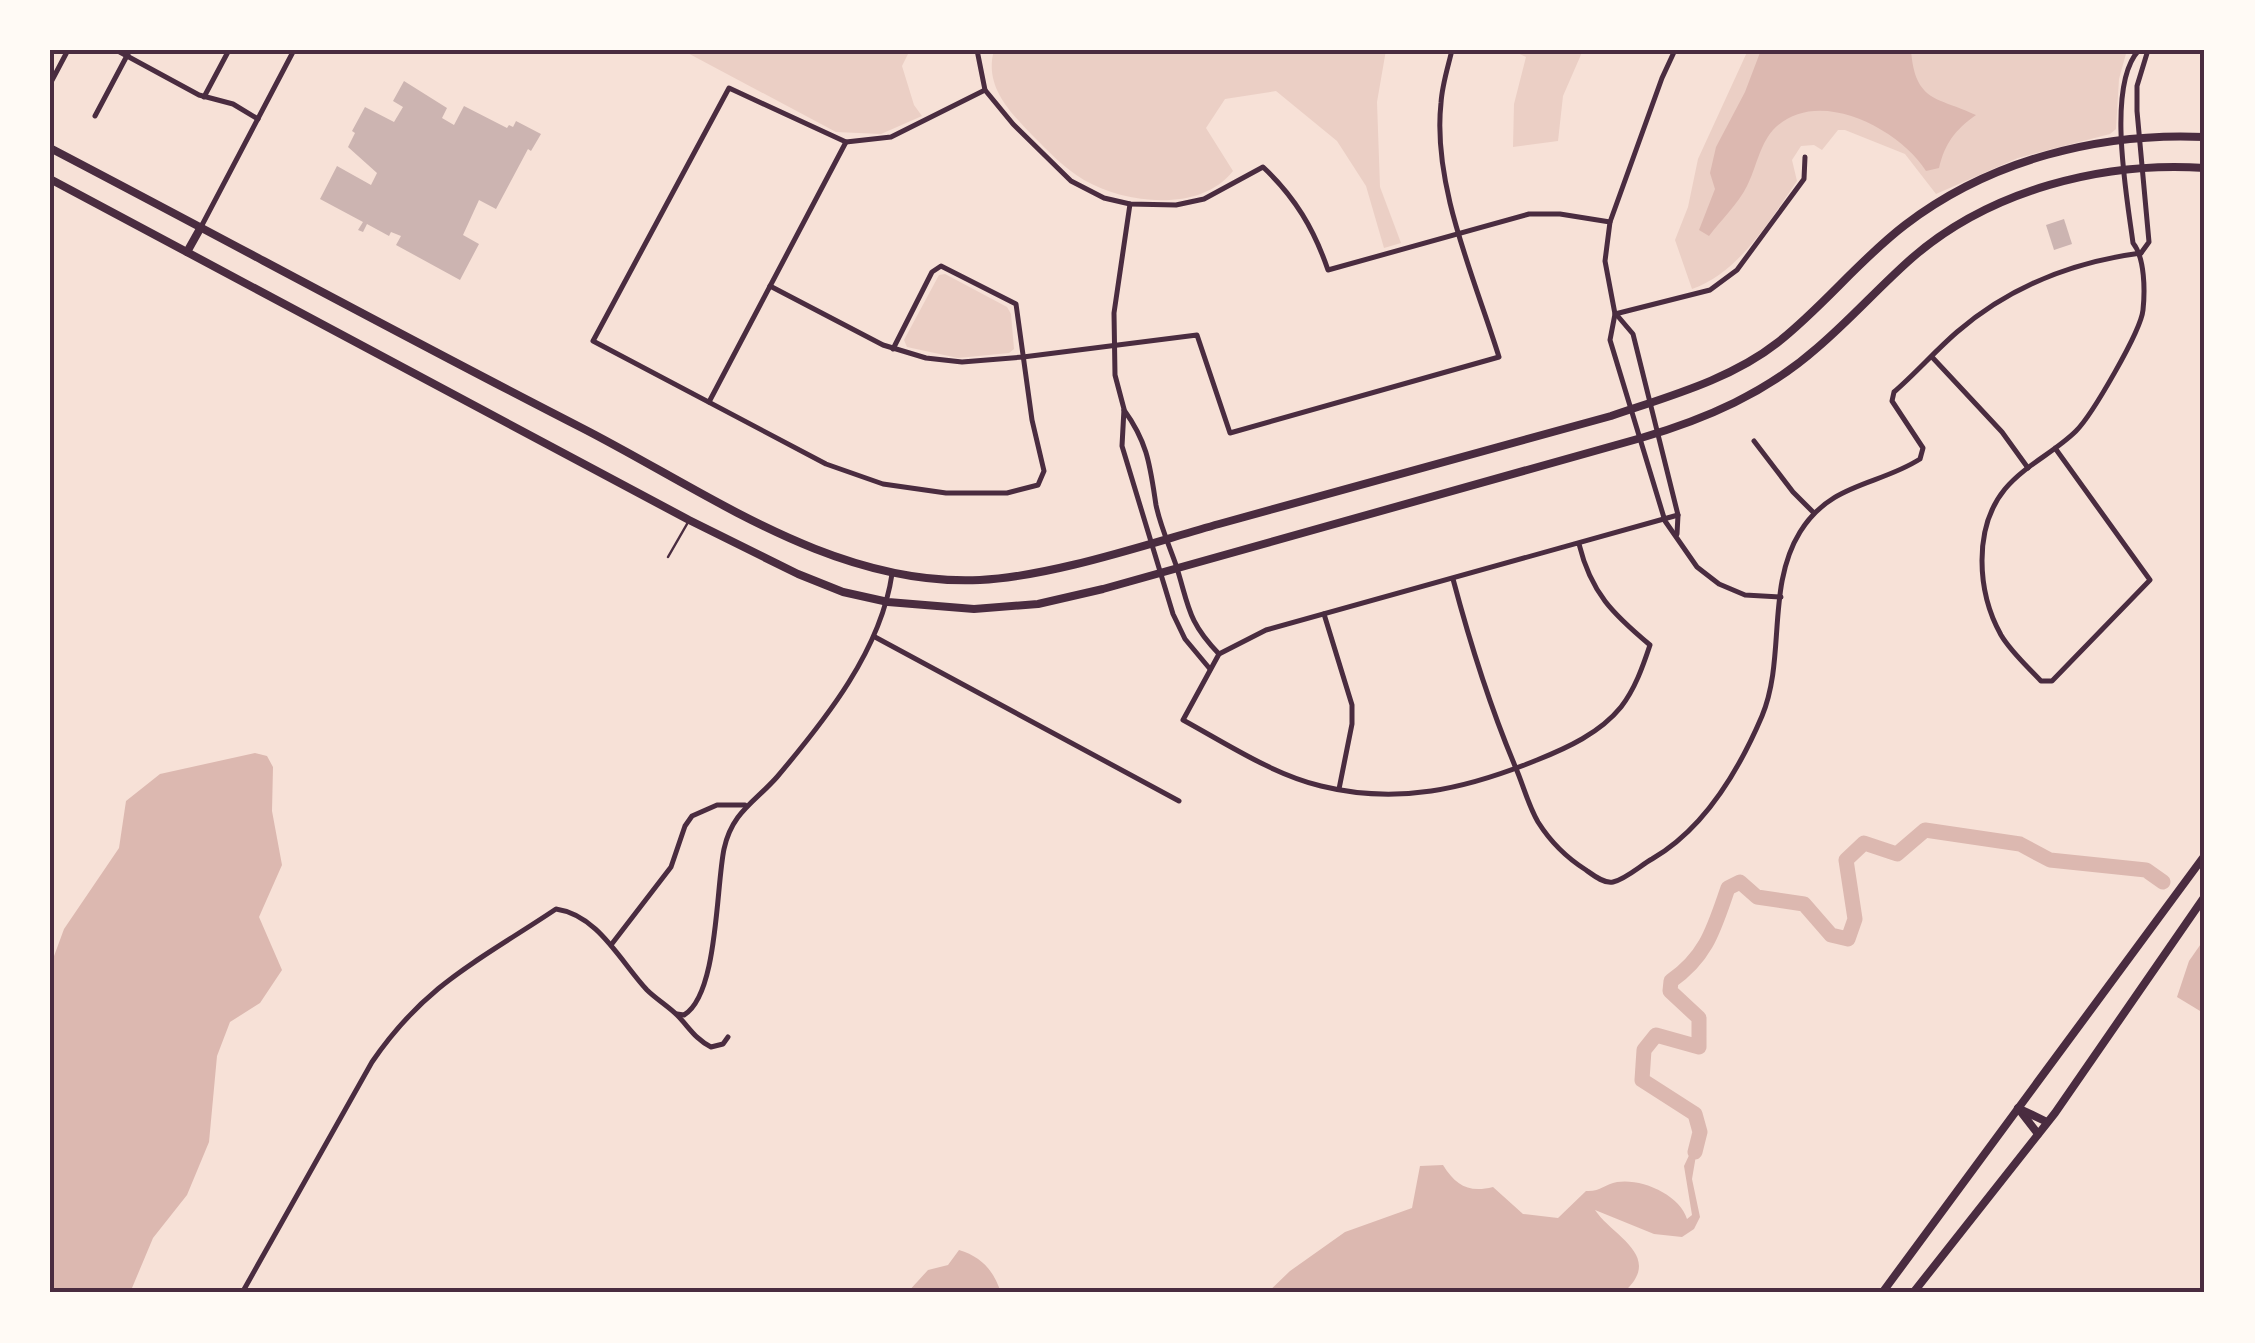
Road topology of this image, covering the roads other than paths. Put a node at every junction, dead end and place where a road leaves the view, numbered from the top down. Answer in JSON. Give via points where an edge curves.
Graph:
{"nodes":[{"id":1,"x":68,"y":50,"type":"edge"},
{"id":2,"x":116,"y":50,"type":"edge"},
{"id":3,"x":228,"y":50,"type":"edge"},
{"id":4,"x":294,"y":50,"type":"edge"},
{"id":5,"x":977,"y":50,"type":"edge"},
{"id":6,"x":1452,"y":50,"type":"edge"},
{"id":7,"x":1676,"y":50,"type":"edge"},
{"id":8,"x":2139,"y":50,"type":"edge"},
{"id":9,"x":2148,"y":50,"type":"edge"},
{"id":10,"x":128,"y":53,"type":"edge"},
{"id":11,"x":50,"y":84,"type":"edge"},
{"id":12,"x":986,"y":90,"type":"junction"},
{"id":13,"x":204,"y":96,"type":"junction"},
{"id":14,"x":95,"y":116,"type":"dead end"},
{"id":15,"x":258,"y":120,"type":"junction"},
{"id":16,"x":2205,"y":137,"type":"edge"},
{"id":17,"x":2140,"y":139,"type":"junction"},
{"id":18,"x":2123,"y":141,"type":"junction"},
{"id":19,"x":846,"y":142,"type":"junction"},
{"id":20,"x":50,"y":148,"type":"edge"},
{"id":21,"x":1806,"y":157,"type":"dead end"},
{"id":22,"x":2143,"y":168,"type":"junction"},
{"id":23,"x":2205,"y":168,"type":"edge"},
{"id":24,"x":2126,"y":169,"type":"junction"},
{"id":25,"x":50,"y":179,"type":"edge"},
{"id":26,"x":1130,"y":204,"type":"junction"},
{"id":27,"x":1610,"y":222,"type":"junction"},
{"id":28,"x":201,"y":227,"type":"junction"},
{"id":29,"x":1460,"y":232,"type":"junction"},
{"id":30,"x":187,"y":252,"type":"junction"},
{"id":31,"x":2141,"y":252,"type":"junction"},
{"id":32,"x":770,"y":286,"type":"junction"},
{"id":33,"x":1615,"y":314,"type":"junction"},
{"id":34,"x":1113,"y":344,"type":"junction"},
{"id":35,"x":892,"y":350,"type":"junction"},
{"id":36,"x":1023,"y":358,"type":"junction"},
{"id":37,"x":1932,"y":358,"type":"junction"},
{"id":38,"x":709,"y":402,"type":"junction"},
{"id":39,"x":1649,"y":403,"type":"junction"},
{"id":40,"x":1633,"y":408,"type":"junction"},
{"id":41,"x":1124,"y":410,"type":"junction"},
{"id":42,"x":1657,"y":434,"type":"junction"},
{"id":43,"x":1641,"y":438,"type":"junction"},
{"id":44,"x":1754,"y":440,"type":"dead end"},
{"id":45,"x":2055,"y":448,"type":"junction"},
{"id":46,"x":2028,"y":468,"type":"junction"},
{"id":47,"x":1814,"y":513,"type":"junction"},
{"id":48,"x":1678,"y":515,"type":"junction"},
{"id":49,"x":689,"y":520,"type":"junction"},
{"id":50,"x":1665,"y":521,"type":"junction"},
{"id":51,"x":1677,"y":534,"type":"junction"},
{"id":52,"x":1166,"y":539,"type":"junction"},
{"id":53,"x":1150,"y":543,"type":"junction"},
{"id":54,"x":1579,"y":544,"type":"junction"},
{"id":55,"x":668,"y":557,"type":"dead end"},
{"id":56,"x":1176,"y":568,"type":"junction"},
{"id":57,"x":1159,"y":572,"type":"junction"},
{"id":58,"x":892,"y":574,"type":"junction"},
{"id":59,"x":1453,"y":579,"type":"junction"},
{"id":60,"x":1782,"y":597,"type":"junction"},
{"id":61,"x":888,"y":602,"type":"junction"},
{"id":62,"x":1324,"y":614,"type":"junction"},
{"id":63,"x":874,"y":638,"type":"junction"},
{"id":64,"x":1220,"y":654,"type":"junction"},
{"id":65,"x":1210,"y":669,"type":"junction"},
{"id":66,"x":1516,"y":768,"type":"junction"},
{"id":67,"x":1339,"y":789,"type":"junction"},
{"id":68,"x":1179,"y":801,"type":"dead end"},
{"id":69,"x":745,"y":805,"type":"junction"},
{"id":70,"x":2205,"y":855,"type":"edge"},
{"id":71,"x":2205,"y":896,"type":"edge"},
{"id":72,"x":611,"y":945,"type":"junction"},
{"id":73,"x":676,"y":1014,"type":"junction"},
{"id":74,"x":728,"y":1036,"type":"dead end"},
{"id":75,"x":2018,"y":1108,"type":"junction"},
{"id":76,"x":2047,"y":1122,"type":"junction"},
{"id":77,"x":2038,"y":1134,"type":"junction"},
{"id":78,"x":242,"y":1293,"type":"edge"},
{"id":79,"x":1882,"y":1293,"type":"edge"},
{"id":80,"x":1913,"y":1293,"type":"edge"}],
"edges":[{"from":1,"to":11,"type":"street"},
{"from":2,"to":10,"type":"street"},
{"from":3,"to":13,"type":"street"},
{"from":4,"to":15,"type":"street"},
{"from":5,"to":12,"type":"street"},
{"from":6,"to":29,"type":"street","via":[[1440,103],[1441,145]]},
{"from":7,"to":27,"type":"street"},
{"from":8,"to":18,"type":"street","via":[[2121,92]]},
{"from":9,"to":17,"type":"street","via":[[2138,86]]},
{"from":10,"to":13,"type":"street"},
{"from":10,"to":14,"type":"street"},
{"from":12,"to":19,"type":"street","via":[[891,138]]},
{"from":12,"to":26,"type":"street","via":[[1070,181]]},
{"from":13,"to":15,"type":"street"},
{"from":15,"to":28,"type":"street"},
{"from":16,"to":17,"type":"main road"},
{"from":17,"to":18,"type":"main road"},
{"from":17,"to":22,"type":"street"},
{"from":18,"to":24,"type":"street"},
{"from":18,"to":39,"type":"main road","via":[[2022,160],[1961,189],[1905,225],[1775,345]]},
{"from":19,"to":32,"type":"street"},
{"from":19,"to":38,"type":"street","via":[[729,88],[593,342]]},
{"from":20,"to":28,"type":"main road"},
{"from":21,"to":33,"type":"street","via":[[1804,179],[1737,270],[1710,290]]},
{"from":22,"to":23,"type":"main road"},
{"from":22,"to":24,"type":"main road"},
{"from":22,"to":31,"type":"street","via":[[2149,242]]},
{"from":24,"to":31,"type":"street","via":[[2134,243]]},
{"from":24,"to":42,"type":"main road","via":[[2006,200],[1958,225],[1763,389]]},
{"from":25,"to":30,"type":"main road"},
{"from":26,"to":29,"type":"street","via":[[1204,198],[1263,167],[1304,215],[1328,270]]},
{"from":26,"to":34,"type":"street"},
{"from":27,"to":29,"type":"street","via":[[1529,214]]},
{"from":27,"to":33,"type":"street","via":[[1606,261]]},
{"from":28,"to":30,"type":"main road"},
{"from":28,"to":58,"type":"main road","via":[[764,525]]},
{"from":29,"to":34,"type":"street","via":[[1499,357],[1230,433],[1196,336]]},
{"from":30,"to":49,"type":"main road"},
{"from":31,"to":37,"type":"street","via":[[2077,265],[2028,285],[1991,306]]},
{"from":31,"to":45,"type":"street","via":[[2143,313],[2090,414]]},
{"from":32,"to":35,"type":"street"},
{"from":32,"to":38,"type":"street"},
{"from":33,"to":39,"type":"street","via":[[1633,334]]},
{"from":33,"to":40,"type":"street","via":[[1610,340]]},
{"from":34,"to":36,"type":"street"},
{"from":34,"to":41,"type":"street"},
{"from":35,"to":36,"type":"street","via":[[962,362]]},
{"from":35,"to":36,"type":"street","via":[[941,266],[1016,304]]},
{"from":36,"to":38,"type":"street","via":[[1044,471],[1038,486],[1007,493],[883,484],[826,464]]},
{"from":37,"to":46,"type":"street"},
{"from":37,"to":47,"type":"street","via":[[1892,396],[1918,440],[1918,461],[1854,485]]},
{"from":39,"to":40,"type":"main road"},
{"from":39,"to":42,"type":"street"},
{"from":40,"to":43,"type":"street"},
{"from":40,"to":52,"type":"main road"},
{"from":41,"to":52,"type":"street","via":[[1151,464]]},
{"from":41,"to":53,"type":"street","via":[[1122,446]]},
{"from":42,"to":43,"type":"main road"},
{"from":42,"to":48,"type":"street"},
{"from":43,"to":50,"type":"street"},
{"from":43,"to":56,"type":"main road"},
{"from":44,"to":47,"type":"street"},
{"from":45,"to":46,"type":"street"},
{"from":45,"to":46,"type":"street","via":[[2150,580],[2052,681],[2041,682],[1999,632],[1982,570],[1989,515]]},
{"from":47,"to":60,"type":"street","via":[[1787,560]]},
{"from":48,"to":50,"type":"street"},
{"from":48,"to":51,"type":"street"},
{"from":49,"to":55,"type":"lane"},
{"from":49,"to":61,"type":"main road","via":[[798,574]]},
{"from":50,"to":51,"type":"street"},
{"from":50,"to":54,"type":"street"},
{"from":51,"to":60,"type":"street","via":[[1697,567],[1719,584],[1746,595]]},
{"from":52,"to":53,"type":"main road"},
{"from":52,"to":56,"type":"street"},
{"from":53,"to":57,"type":"street"},
{"from":53,"to":58,"type":"main road","via":[[1022,576],[942,580]]},
{"from":54,"to":59,"type":"street"},
{"from":54,"to":66,"type":"street","via":[[1602,602],[1650,645],[1621,707],[1564,749]]},
{"from":56,"to":57,"type":"main road"},
{"from":56,"to":64,"type":"street","via":[[1187,610]]},
{"from":57,"to":61,"type":"main road","via":[[1038,604],[974,609]]},
{"from":57,"to":65,"type":"street","via":[[1184,639]]},
{"from":58,"to":61,"type":"street"},
{"from":59,"to":62,"type":"street"},
{"from":59,"to":66,"type":"street","via":[[1491,711]]},
{"from":60,"to":66,"type":"street","via":[[1762,717],[1733,774],[1660,854],[1609,882],[1576,864],[1536,820]]},
{"from":61,"to":63,"type":"street"},
{"from":62,"to":64,"type":"street","via":[[1266,630]]},
{"from":62,"to":67,"type":"street","via":[[1352,705]]},
{"from":63,"to":68,"type":"street"},
{"from":63,"to":69,"type":"street","via":[[775,780]]},
{"from":64,"to":65,"type":"street"},
{"from":65,"to":67,"type":"street","via":[[1182,720],[1282,773]]},
{"from":66,"to":67,"type":"street","via":[[1420,793]]},
{"from":69,"to":72,"type":"street","via":[[716,805],[692,816],[671,867]]},
{"from":69,"to":73,"type":"street","via":[[724,848],[702,992],[692,1010]]},
{"from":70,"to":75,"type":"main road"},
{"from":71,"to":76,"type":"main road"},
{"from":72,"to":73,"type":"street"},
{"from":72,"to":78,"type":"street","via":[[573,911],[556,909],[422,1000],[372,1062]]},
{"from":73,"to":74,"type":"street","via":[[708,1046]]},
{"from":75,"to":76,"type":"main road"},
{"from":75,"to":77,"type":"main road"},
{"from":75,"to":79,"type":"main road"},
{"from":76,"to":77,"type":"main road"},
{"from":77,"to":80,"type":"main road"}]}
